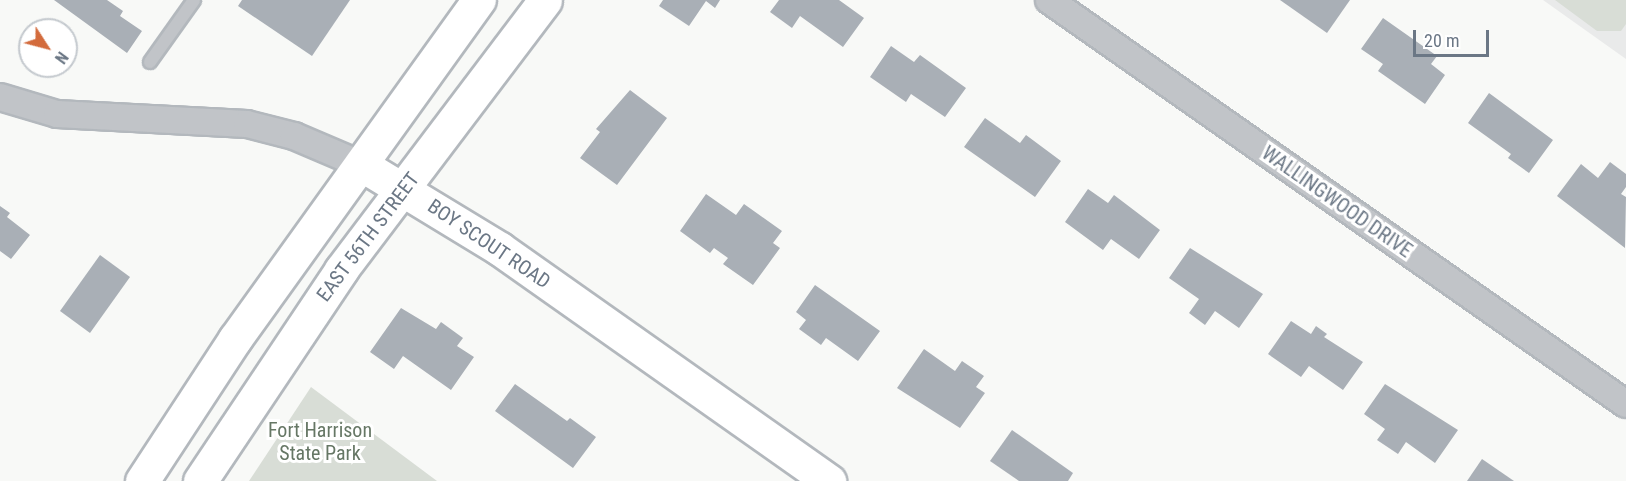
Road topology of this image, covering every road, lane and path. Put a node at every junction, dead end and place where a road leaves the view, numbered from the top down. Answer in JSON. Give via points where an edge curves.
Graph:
{"nodes":[{"id":1,"x":195,"y":0,"type":"edge"},
{"id":2,"x":479,"y":0,"type":"edge"},
{"id":3,"x":545,"y":0,"type":"edge"},
{"id":4,"x":1049,"y":0,"type":"edge"},
{"id":5,"x":150,"y":62,"type":"dead end"},
{"id":6,"x":0,"y":97,"type":"edge"},
{"id":7,"x":362,"y":165,"type":"junction"},
{"id":8,"x":405,"y":188,"type":"junction"},
{"id":9,"x":1626,"y":404,"type":"edge"},
{"id":10,"x":142,"y":481,"type":"edge"},
{"id":11,"x":200,"y":481,"type":"edge"},
{"id":12,"x":829,"y":481,"type":"edge"}],
"edges":[{"from":1,"to":5,"type":"lane"},
{"from":2,"to":7,"type":"main road"},
{"from":3,"to":8,"type":"main road","name":"EAST 56TH STREET"},
{"from":4,"to":9,"type":"street","name":"WALLINGWOOD DRIVE"},
{"from":6,"to":7,"type":"street","name":"BOY SCOUT ROAD","via":[[57,114],[247,124],[294,136]]},
{"from":7,"to":8,"type":"main road","name":"BOY SCOUT ROAD"},
{"from":7,"to":10,"type":"main road","via":[[214,368]]},
{"from":8,"to":11,"type":"main road","name":"EAST 56TH STREET","via":[[334,279]]},
{"from":8,"to":12,"type":"main road","name":"BOY SCOUT ROAD","via":[[500,249]]}]}
